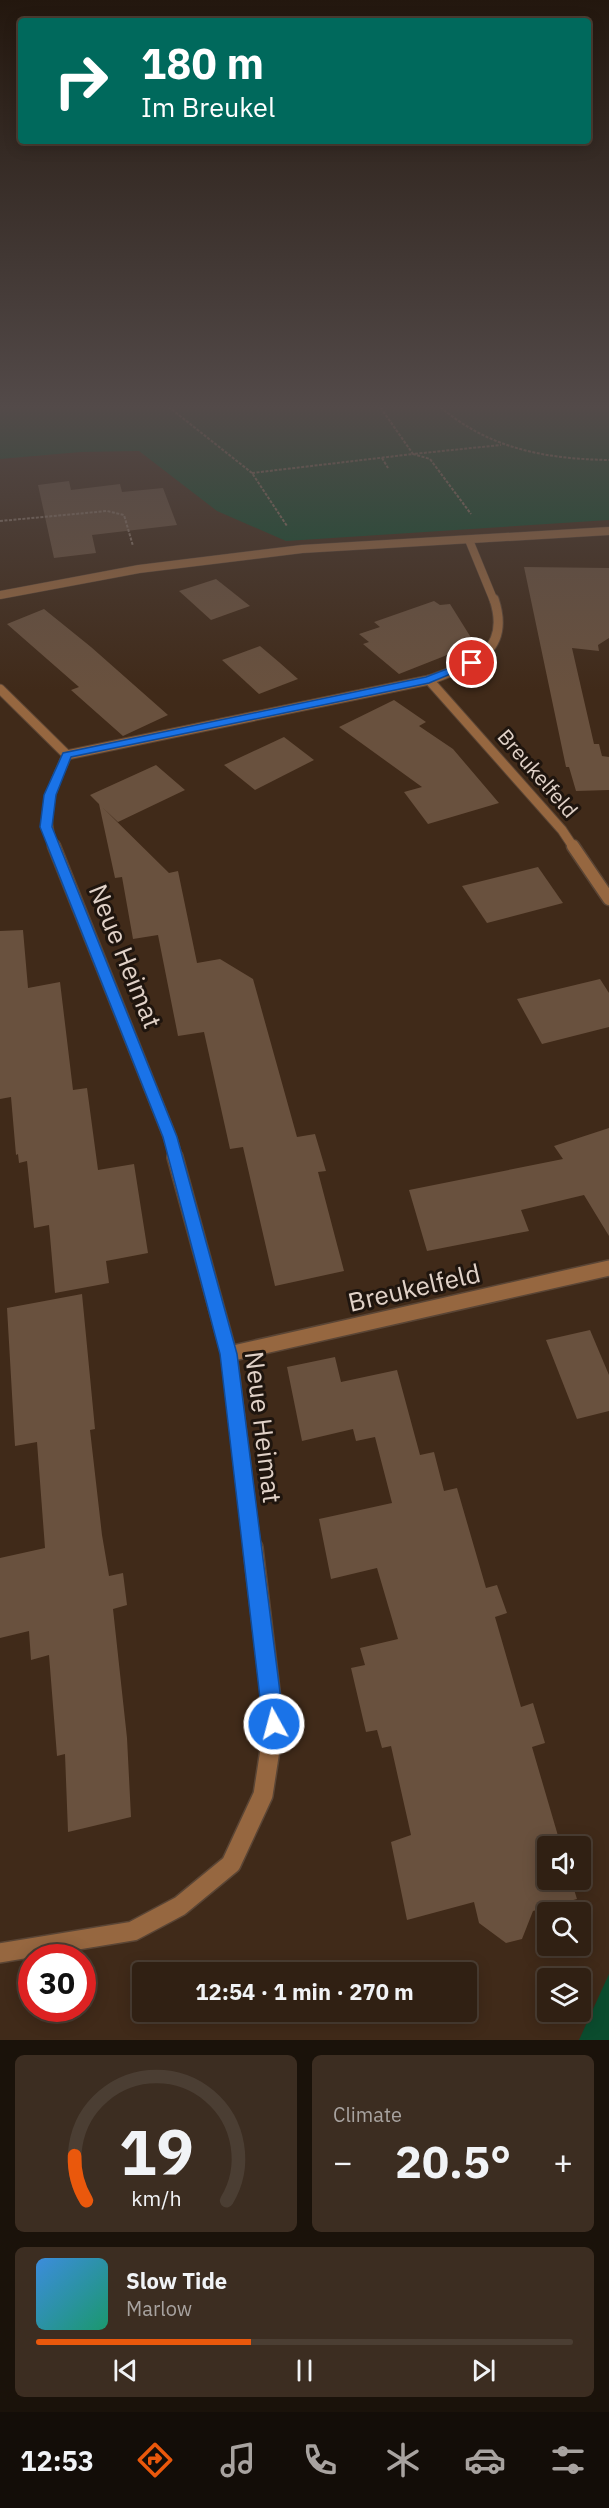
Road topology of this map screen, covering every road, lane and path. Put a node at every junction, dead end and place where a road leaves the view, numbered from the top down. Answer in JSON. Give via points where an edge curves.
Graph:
{"nodes":[{"id":1,"x":269,"y":499,"type":"edge"},
{"id":2,"x":460,"y":499,"type":"edge"},
{"id":3,"x":0,"y":521,"type":"edge"},
{"id":4,"x":609,"y":531,"type":"edge"},
{"id":5,"x":489,"y":538,"type":"junction"},
{"id":6,"x":469,"y":540,"type":"junction"},
{"id":7,"x":302,"y":549,"type":"junction"},
{"id":8,"x":139,"y":570,"type":"junction"},
{"id":9,"x":0,"y":595,"type":"edge"},
{"id":10,"x":429,"y":680,"type":"junction"},
{"id":11,"x":0,"y":689,"type":"edge"},
{"id":12,"x":67,"y":755,"type":"junction"},
{"id":13,"x":609,"y":899,"type":"edge"},
{"id":14,"x":609,"y":1268,"type":"edge"},
{"id":15,"x":229,"y":1354,"type":"junction"},
{"id":16,"x":0,"y":1953,"type":"edge"}],
"edges":[{"from":1,"to":7,"type":"path"},
{"from":2,"to":5,"type":"path"},
{"from":3,"to":8,"type":"path","via":[[107,511],[124,515]]},
{"from":4,"to":5,"type":"street"},
{"from":5,"to":6,"type":"street"},
{"from":6,"to":7,"type":"street"},
{"from":6,"to":10,"type":"street","via":[[500,619],[500,636],[490,652]]},
{"from":7,"to":8,"type":"street"},
{"from":8,"to":9,"type":"street"},
{"from":10,"to":12,"type":"street"},
{"from":10,"to":13,"type":"street","name":"Breukelfeld","via":[[561,830]]},
{"from":11,"to":12,"type":"street"},
{"from":12,"to":15,"type":"street","name":"Neue Heimat","via":[[50,795],[46,827],[170,1137]]},
{"from":14,"to":15,"type":"street","name":"Breukelfeld"},
{"from":15,"to":16,"type":"street","name":"Neue Heimat","via":[[274,1724],[263,1795],[231,1864],[180,1906],[133,1930]]}]}
